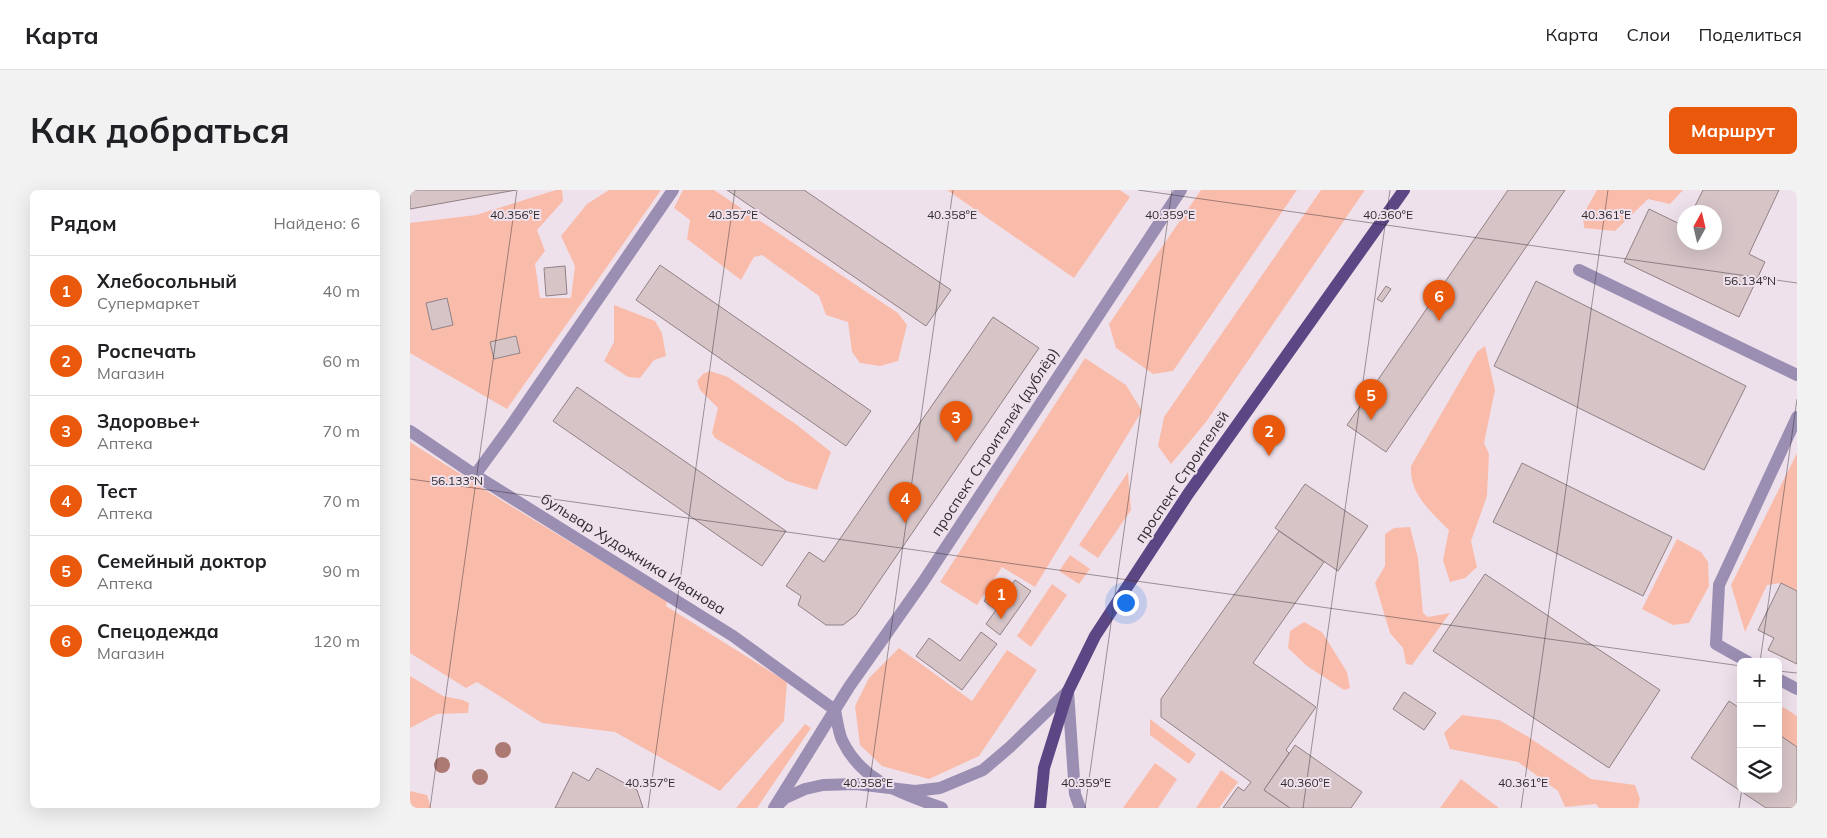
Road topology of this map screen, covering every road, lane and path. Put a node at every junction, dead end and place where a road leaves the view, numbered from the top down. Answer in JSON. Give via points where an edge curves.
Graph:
{"nodes":[{"id":1,"x":672,"y":190,"type":"edge"},
{"id":2,"x":1181,"y":190,"type":"edge"},
{"id":3,"x":1404,"y":190,"type":"edge"},
{"id":4,"x":1579,"y":270,"type":"dead end"},
{"id":5,"x":1797,"y":375,"type":"edge"},
{"id":6,"x":1797,"y":417,"type":"edge"},
{"id":7,"x":410,"y":431,"type":"edge"},
{"id":8,"x":475,"y":475,"type":"junction"},
{"id":9,"x":1741,"y":658,"type":"edge"},
{"id":10,"x":1782,"y":681,"type":"edge"},
{"id":11,"x":1797,"y":690,"type":"edge"},
{"id":12,"x":1068,"y":691,"type":"junction"},
{"id":13,"x":836,"y":710,"type":"junction"},
{"id":14,"x":891,"y":789,"type":"junction"},
{"id":15,"x":775,"y":808,"type":"edge"},
{"id":16,"x":942,"y":808,"type":"edge"},
{"id":17,"x":1040,"y":808,"type":"edge"},
{"id":18,"x":1080,"y":808,"type":"edge"}],
"edges":[{"from":1,"to":8,"type":"street"},
{"from":2,"to":13,"type":"street","name":"проспект Строителей (дублёр)"},
{"from":3,"to":12,"type":"main road","name":"проспект Строителей","via":[[1188,494],[1096,636]]},
{"from":4,"to":5,"type":"street"},
{"from":6,"to":9,"type":"street","via":[[1719,585],[1716,644]]},
{"from":7,"to":8,"type":"street","name":"бульвар Художника Иванова"},
{"from":8,"to":13,"type":"street","name":"бульвар Художника Иванова","via":[[733,636]]},
{"from":10,"to":11,"type":"street"},
{"from":12,"to":14,"type":"street","via":[[983,770],[940,788]]},
{"from":12,"to":17,"type":"main road","name":"проспект Строителей","via":[[1044,768]]},
{"from":12,"to":18,"type":"street","via":[[1075,794]]},
{"from":13,"to":14,"type":"street","via":[[842,739],[860,768]]},
{"from":13,"to":15,"type":"street","name":"проспект Строителей (дублёр)"},
{"from":14,"to":15,"type":"street","via":[[856,784],[823,785],[785,798]]},
{"from":14,"to":16,"type":"street"}]}
